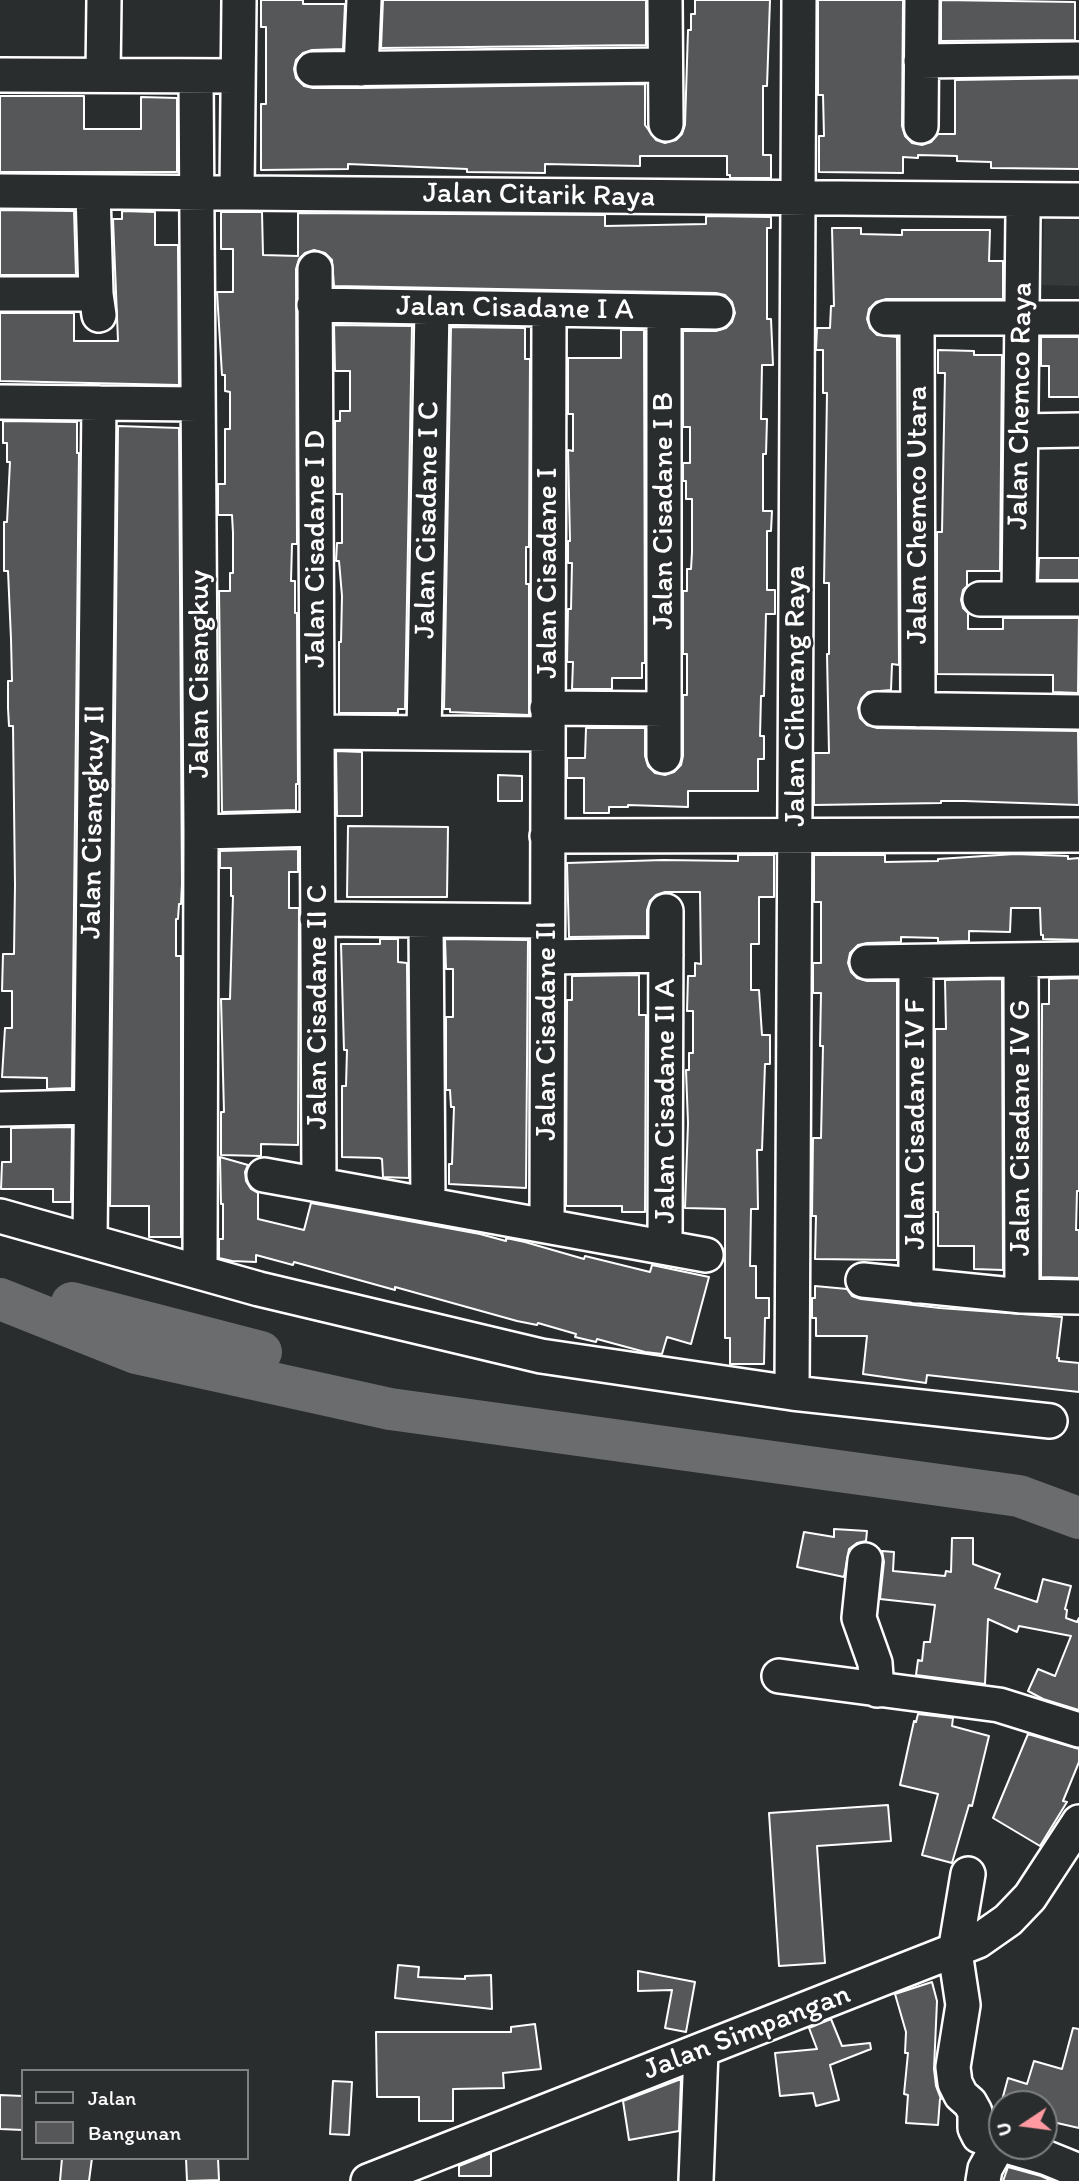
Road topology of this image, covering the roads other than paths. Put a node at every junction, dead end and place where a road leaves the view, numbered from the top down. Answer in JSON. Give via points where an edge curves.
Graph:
{"nodes":[{"id":1,"x":104,"y":0,"type":"edge"},
{"id":2,"x":239,"y":0,"type":"edge"},
{"id":3,"x":364,"y":0,"type":"edge"},
{"id":4,"x":664,"y":0,"type":"edge"},
{"id":5,"x":799,"y":0,"type":"edge"},
{"id":6,"x":922,"y":0,"type":"edge"},
{"id":7,"x":1079,"y":60,"type":"edge"},
{"id":8,"x":921,"y":61,"type":"junction"},
{"id":9,"x":666,"y":65,"type":"junction"},
{"id":10,"x":313,"y":69,"type":"dead end"},
{"id":11,"x":361,"y":69,"type":"junction"},
{"id":12,"x":0,"y":75,"type":"edge"},
{"id":13,"x":103,"y":75,"type":"junction"},
{"id":14,"x":196,"y":76,"type":"junction"},
{"id":15,"x":238,"y":76,"type":"junction"},
{"id":16,"x":666,"y":124,"type":"dead end"},
{"id":17,"x":921,"y":126,"type":"dead end"},
{"id":18,"x":0,"y":191,"type":"edge"},
{"id":19,"x":93,"y":192,"type":"junction"},
{"id":20,"x":197,"y":192,"type":"junction"},
{"id":21,"x":237,"y":193,"type":"junction"},
{"id":22,"x":798,"y":198,"type":"junction"},
{"id":23,"x":1079,"y":200,"type":"edge"},
{"id":24,"x":1023,"y":212,"type":"dead end"},
{"id":25,"x":315,"y":269,"type":"dead end"},
{"id":26,"x":0,"y":294,"type":"edge"},
{"id":27,"x":314,"y":305,"type":"junction"},
{"id":28,"x":432,"y":308,"type":"junction"},
{"id":29,"x":549,"y":311,"type":"junction"},
{"id":30,"x":664,"y":312,"type":"junction"},
{"id":31,"x":716,"y":312,"type":"dead end"},
{"id":32,"x":1079,"y":318,"type":"edge"},
{"id":33,"x":1022,"y":319,"type":"junction"},
{"id":34,"x":0,"y":402,"type":"edge"},
{"id":35,"x":99,"y":403,"type":"junction"},
{"id":36,"x":198,"y":404,"type":"junction"},
{"id":37,"x":1079,"y":430,"type":"edge"},
{"id":38,"x":1021,"y":431,"type":"junction"},
{"id":39,"x":980,"y":599,"type":"dead end"},
{"id":40,"x":1019,"y":599,"type":"junction"},
{"id":41,"x":1079,"y":599,"type":"edge"},
{"id":42,"x":664,"y":709,"type":"junction"},
{"id":43,"x":877,"y":709,"type":"dead end"},
{"id":44,"x":918,"y":710,"type":"junction"},
{"id":45,"x":1079,"y":712,"type":"edge"},
{"id":46,"x":548,"y":721,"type":"junction"},
{"id":47,"x":317,"y":732,"type":"junction"},
{"id":48,"x":424,"y":733,"type":"junction"},
{"id":49,"x":664,"y":756,"type":"dead end"},
{"id":50,"x":317,"y":829,"type":"junction"},
{"id":51,"x":201,"y":832,"type":"junction"},
{"id":52,"x":795,"y":835,"type":"junction"},
{"id":53,"x":1079,"y":835,"type":"edge"},
{"id":54,"x":547,"y":836,"type":"junction"},
{"id":55,"x":666,"y":911,"type":"dead end"},
{"id":56,"x":317,"y":919,"type":"junction"},
{"id":57,"x":426,"y":920,"type":"junction"},
{"id":58,"x":547,"y":921,"type":"junction"},
{"id":59,"x":666,"y":955,"type":"junction"},
{"id":60,"x":548,"y":957,"type":"junction"},
{"id":61,"x":1079,"y":959,"type":"edge"},
{"id":62,"x":1021,"y":960,"type":"junction"},
{"id":63,"x":867,"y":962,"type":"dead end"},
{"id":64,"x":916,"y":962,"type":"junction"},
{"id":65,"x":91,"y":1107,"type":"junction"},
{"id":66,"x":0,"y":1109,"type":"edge"},
{"id":67,"x":264,"y":1175,"type":"dead end"},
{"id":68,"x":319,"y":1185,"type":"junction"},
{"id":69,"x":428,"y":1205,"type":"junction"},
{"id":70,"x":0,"y":1216,"type":"edge"},
{"id":71,"x":547,"y":1226,"type":"junction"},
{"id":72,"x":90,"y":1240,"type":"junction"},
{"id":73,"x":666,"y":1247,"type":"junction"},
{"id":74,"x":706,"y":1255,"type":"dead end"},
{"id":75,"x":200,"y":1272,"type":"junction"},
{"id":76,"x":863,"y":1280,"type":"dead end"},
{"id":77,"x":916,"y":1286,"type":"junction"},
{"id":78,"x":1022,"y":1296,"type":"junction"},
{"id":79,"x":1079,"y":1297,"type":"edge"},
{"id":80,"x":792,"y":1393,"type":"junction"},
{"id":81,"x":1050,"y":1421,"type":"dead end"},
{"id":82,"x":865,"y":1560,"type":"dead end"},
{"id":83,"x":779,"y":1676,"type":"dead end"},
{"id":84,"x":877,"y":1690,"type":"junction"},
{"id":85,"x":1079,"y":1730,"type":"edge"},
{"id":86,"x":1079,"y":1822,"type":"edge"},
{"id":87,"x":968,"y":1874,"type":"dead end"},
{"id":88,"x":955,"y":1952,"type":"junction"},
{"id":89,"x":702,"y":2051,"type":"junction"},
{"id":90,"x":988,"y":2140,"type":"edge"},
{"id":91,"x":991,"y":2160,"type":"edge"},
{"id":92,"x":1053,"y":2160,"type":"edge"},
{"id":93,"x":414,"y":2171,"type":"edge"},
{"id":94,"x":1079,"y":2171,"type":"edge"},
{"id":95,"x":368,"y":2181,"type":"edge"},
{"id":96,"x":696,"y":2181,"type":"edge"},
{"id":97,"x":983,"y":2181,"type":"edge"}],
"edges":[{"from":1,"to":13,"type":"street"},
{"from":2,"to":15,"type":"street"},
{"from":3,"to":11,"type":"street"},
{"from":4,"to":9,"type":"street"},
{"from":5,"to":22,"type":"street","name":"Jalan Ciherang Raya"},
{"from":6,"to":8,"type":"street"},
{"from":7,"to":8,"type":"street"},
{"from":8,"to":17,"type":"street"},
{"from":9,"to":11,"type":"street"},
{"from":9,"to":16,"type":"street"},
{"from":10,"to":11,"type":"street"},
{"from":12,"to":13,"type":"street"},
{"from":13,"to":14,"type":"street"},
{"from":14,"to":15,"type":"street"},
{"from":14,"to":20,"type":"street","name":"Jalan Cisangkuy"},
{"from":15,"to":21,"type":"street"},
{"from":18,"to":19,"type":"street","name":"Jalan Citarik Raya"},
{"from":19,"to":20,"type":"street","name":"Jalan Citarik Raya"},
{"from":19,"to":26,"type":"street","via":[[97,304]]},
{"from":20,"to":21,"type":"street","name":"Jalan Citarik Raya"},
{"from":20,"to":36,"type":"street","name":"Jalan Cisangkuy"},
{"from":21,"to":22,"type":"street","name":"Jalan Citarik Raya"},
{"from":22,"to":23,"type":"street","name":"Jalan Citarik Raya"},
{"from":22,"to":52,"type":"street","name":"Jalan Ciherang Raya"},
{"from":24,"to":33,"type":"street","name":"Jalan Chemco Raya"},
{"from":25,"to":27,"type":"street","name":"Jalan Cisadane I D"},
{"from":27,"to":28,"type":"street","name":"Jalan Cisadane I A"},
{"from":27,"to":47,"type":"street","name":"Jalan Cisadane I D"},
{"from":28,"to":29,"type":"street","name":"Jalan Cisadane I A"},
{"from":28,"to":48,"type":"street","name":"Jalan Cisadane I C"},
{"from":29,"to":30,"type":"street","name":"Jalan Cisadane I A"},
{"from":29,"to":46,"type":"street","name":"Jalan Cisadane I"},
{"from":30,"to":31,"type":"street","name":"Jalan Cisadane I A"},
{"from":30,"to":42,"type":"street","name":"Jalan Cisadane I B"},
{"from":32,"to":33,"type":"street"},
{"from":33,"to":38,"type":"street","name":"Jalan Chemco Raya"},
{"from":33,"to":44,"type":"street","name":"Jalan Chemco Utara","via":[[901,319]]},
{"from":34,"to":35,"type":"street"},
{"from":35,"to":36,"type":"street"},
{"from":35,"to":65,"type":"street","name":"Jalan Cisangkuy II"},
{"from":36,"to":51,"type":"street","name":"Jalan Cisangkuy"},
{"from":37,"to":38,"type":"street"},
{"from":38,"to":40,"type":"street","name":"Jalan Chemco Raya"},
{"from":39,"to":40,"type":"street"},
{"from":40,"to":41,"type":"street"},
{"from":42,"to":46,"type":"street"},
{"from":42,"to":49,"type":"street","name":"Jalan Cisadane I B"},
{"from":43,"to":44,"type":"street"},
{"from":44,"to":45,"type":"street"},
{"from":46,"to":48,"type":"street"},
{"from":46,"to":54,"type":"street","name":"Jalan Cisadane I"},
{"from":47,"to":48,"type":"street"},
{"from":47,"to":50,"type":"street","name":"Jalan Cisadane I D"},
{"from":50,"to":51,"type":"street"},
{"from":50,"to":56,"type":"street","name":"Jalan Cisadane II C"},
{"from":51,"to":75,"type":"street","name":"Jalan Cisangkuy"},
{"from":52,"to":53,"type":"street"},
{"from":52,"to":54,"type":"street"},
{"from":52,"to":80,"type":"street","name":"Jalan Ciherang Raya"},
{"from":54,"to":58,"type":"street","name":"Jalan Cisadane II"},
{"from":55,"to":59,"type":"street","name":"Jalan Cisadane II A"},
{"from":56,"to":57,"type":"street"},
{"from":56,"to":68,"type":"street","name":"Jalan Cisadane II C"},
{"from":57,"to":58,"type":"street"},
{"from":57,"to":69,"type":"street"},
{"from":58,"to":60,"type":"street","name":"Jalan Cisadane II"},
{"from":59,"to":60,"type":"street","name":"Jalan Cisadane II A"},
{"from":59,"to":73,"type":"street","name":"Jalan Cisadane II A"},
{"from":60,"to":71,"type":"street","name":"Jalan Cisadane II"},
{"from":61,"to":62,"type":"street"},
{"from":62,"to":64,"type":"street"},
{"from":62,"to":78,"type":"street","name":"Jalan Cisadane IV G"},
{"from":63,"to":64,"type":"street"},
{"from":64,"to":77,"type":"street","name":"Jalan Cisadane IV F"},
{"from":65,"to":66,"type":"street"},
{"from":65,"to":72,"type":"street","name":"Jalan Cisangkuy II"},
{"from":67,"to":68,"type":"street"},
{"from":68,"to":69,"type":"street"},
{"from":69,"to":71,"type":"street"},
{"from":70,"to":72,"type":"street"},
{"from":71,"to":73,"type":"street"},
{"from":72,"to":75,"type":"street"},
{"from":73,"to":74,"type":"street"},
{"from":75,"to":80,"type":"street","via":[[541,1356]]},
{"from":76,"to":77,"type":"street"},
{"from":77,"to":78,"type":"street"},
{"from":78,"to":79,"type":"street"},
{"from":80,"to":81,"type":"street"},
{"from":82,"to":84,"type":"street","via":[[859,1618],[875,1663]]},
{"from":83,"to":84,"type":"street"},
{"from":84,"to":85,"type":"street","via":[[999,1705]]},
{"from":86,"to":88,"type":"street","name":"Jalan Simpangan","via":[[1030,1897],[1008,1920]]},
{"from":87,"to":88,"type":"street"},
{"from":88,"to":89,"type":"street","name":"Jalan Simpangan"},
{"from":88,"to":90,"type":"street","via":[[963,2005],[953,2067],[955,2083],[975,2112],[979,2136]]},
{"from":89,"to":93,"type":"street","name":"Jalan Simpangan"},
{"from":89,"to":96,"type":"street"},
{"from":91,"to":97,"type":"street"},
{"from":92,"to":94,"type":"street"},
{"from":93,"to":95,"type":"street","name":"Jalan Simpangan"}]}
